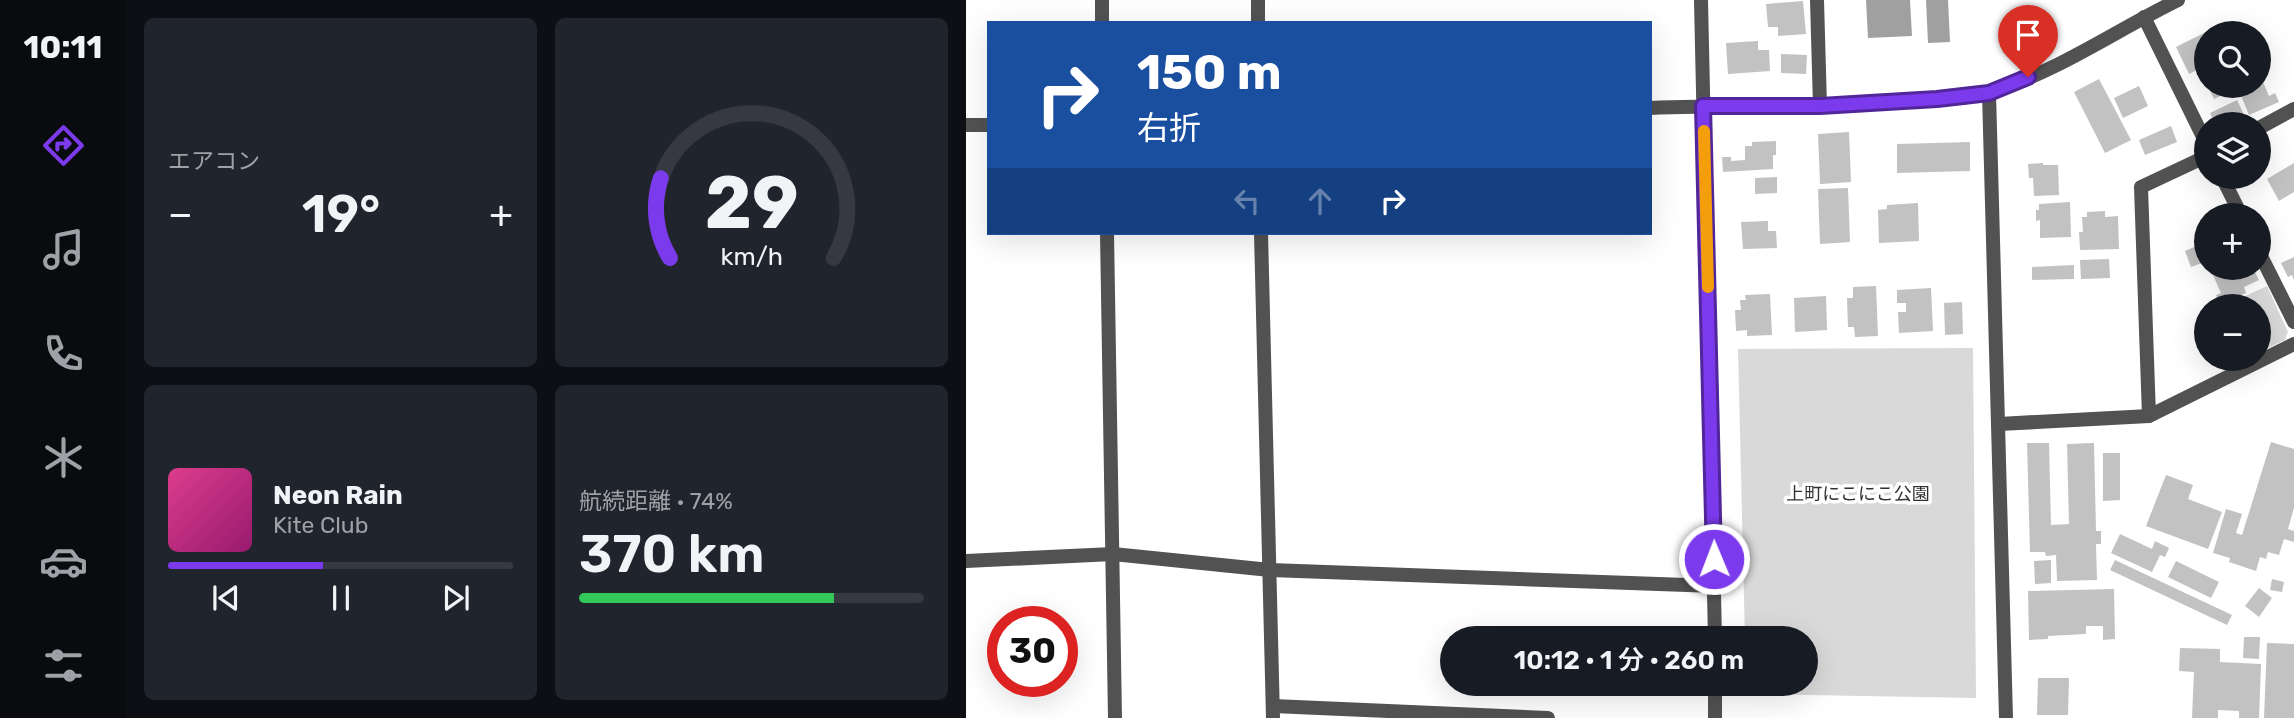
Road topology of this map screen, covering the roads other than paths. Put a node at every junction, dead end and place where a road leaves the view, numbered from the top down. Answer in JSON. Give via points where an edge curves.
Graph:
{"nodes":[{"id":1,"x":1102,"y":0,"type":"edge"},
{"id":2,"x":1258,"y":0,"type":"edge"},
{"id":3,"x":1702,"y":0,"type":"edge"},
{"id":4,"x":1817,"y":0,"type":"edge"},
{"id":5,"x":2178,"y":0,"type":"edge"},
{"id":6,"x":2144,"y":17,"type":"junction"},
{"id":7,"x":1102,"y":21,"type":"edge"},
{"id":8,"x":1258,"y":21,"type":"edge"},
{"id":9,"x":1989,"y":93,"type":"junction"},
{"id":10,"x":1703,"y":106,"type":"junction"},
{"id":11,"x":1820,"y":106,"type":"junction"},
{"id":12,"x":1652,"y":108,"type":"edge"},
{"id":13,"x":2294,"y":109,"type":"edge"},
{"id":14,"x":2194,"y":119,"type":"edge"},
{"id":15,"x":2271,"y":121,"type":"edge"},
{"id":16,"x":966,"y":125,"type":"edge"},
{"id":17,"x":987,"y":125,"type":"edge"},
{"id":18,"x":2194,"y":162,"type":"edge"},
{"id":19,"x":1107,"y":235,"type":"edge"},
{"id":20,"x":1261,"y":235,"type":"edge"},
{"id":21,"x":2271,"y":276,"type":"edge"},
{"id":22,"x":2294,"y":322,"type":"edge"},
{"id":23,"x":2294,"y":344,"type":"edge"},
{"id":24,"x":2149,"y":416,"type":"junction"},
{"id":25,"x":1999,"y":424,"type":"junction"},
{"id":26,"x":1113,"y":554,"type":"junction"},
{"id":27,"x":966,"y":561,"type":"edge"},
{"id":28,"x":1270,"y":570,"type":"junction"},
{"id":29,"x":1715,"y":586,"type":"junction"},
{"id":30,"x":1715,"y":626,"type":"edge"},
{"id":31,"x":1715,"y":696,"type":"edge"},
{"id":32,"x":1273,"y":712,"type":"edge"},
{"id":33,"x":1115,"y":718,"type":"edge"},
{"id":34,"x":1548,"y":718,"type":"edge"},
{"id":35,"x":1715,"y":718,"type":"edge"},
{"id":36,"x":2006,"y":718,"type":"edge"}],
"edges":[{"from":1,"to":7,"type":"street"},
{"from":2,"to":8,"type":"street"},
{"from":3,"to":10,"type":"street"},
{"from":4,"to":11,"type":"street"},
{"from":5,"to":6,"type":"street"},
{"from":6,"to":9,"type":"street","via":[[2067,62]]},
{"from":6,"to":14,"type":"street"},
{"from":9,"to":11,"type":"street"},
{"from":9,"to":25,"type":"street"},
{"from":10,"to":11,"type":"street"},
{"from":10,"to":12,"type":"street"},
{"from":10,"to":29,"type":"street"},
{"from":13,"to":15,"type":"street"},
{"from":16,"to":17,"type":"street"},
{"from":18,"to":24,"type":"street","via":[[2141,187]]},
{"from":19,"to":26,"type":"street"},
{"from":20,"to":28,"type":"street"},
{"from":21,"to":22,"type":"street"},
{"from":23,"to":24,"type":"street"},
{"from":24,"to":25,"type":"street"},
{"from":25,"to":36,"type":"street"},
{"from":26,"to":27,"type":"street"},
{"from":26,"to":28,"type":"street"},
{"from":26,"to":33,"type":"street"},
{"from":28,"to":29,"type":"street"},
{"from":28,"to":32,"type":"street"},
{"from":29,"to":30,"type":"street"},
{"from":31,"to":35,"type":"street"},
{"from":32,"to":34,"type":"street"}]}
